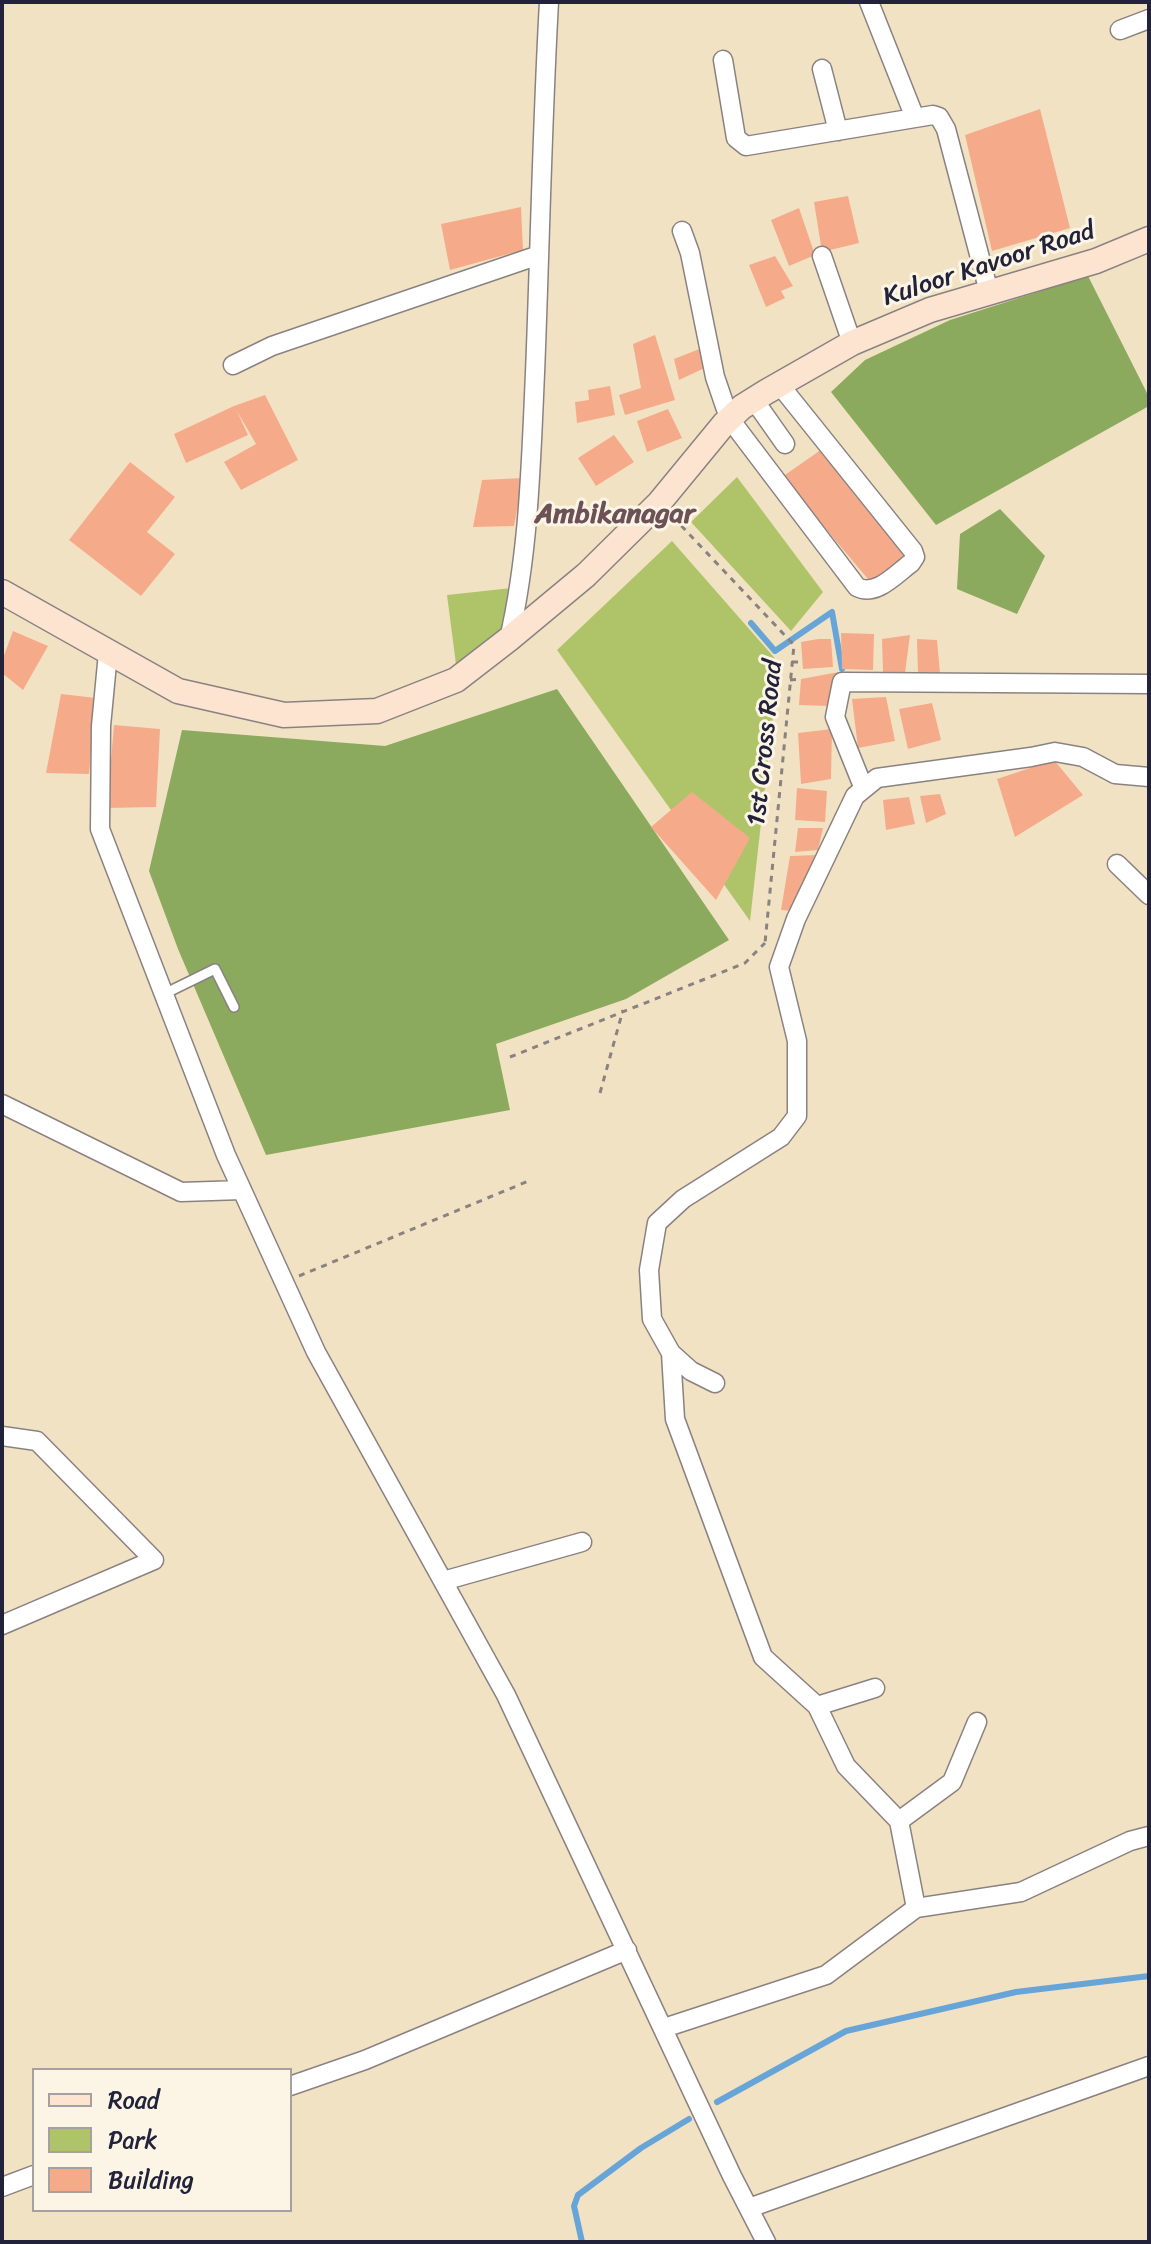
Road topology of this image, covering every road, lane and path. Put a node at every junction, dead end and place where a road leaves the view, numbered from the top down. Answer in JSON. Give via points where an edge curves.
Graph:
{"nodes":[{"id":1,"x":549,"y":2,"type":"edge"},
{"id":2,"x":869,"y":2,"type":"edge"},
{"id":3,"x":1149,"y":19,"type":"edge"},
{"id":4,"x":1120,"y":30,"type":"dead end"},
{"id":5,"x":723,"y":60,"type":"dead end"},
{"id":6,"x":822,"y":69,"type":"dead end"},
{"id":7,"x":915,"y":118,"type":"junction"},
{"id":8,"x":838,"y":131,"type":"junction"},
{"id":9,"x":682,"y":231,"type":"dead end"},
{"id":10,"x":1149,"y":239,"type":"edge"},
{"id":11,"x":539,"y":255,"type":"junction"},
{"id":12,"x":822,"y":256,"type":"dead end"},
{"id":13,"x":989,"y":292,"type":"junction"},
{"id":14,"x":852,"y":343,"type":"junction"},
{"id":15,"x":233,"y":365,"type":"dead end"},
{"id":16,"x":779,"y":384,"type":"junction"},
{"id":17,"x":754,"y":400,"type":"junction"},
{"id":18,"x":729,"y":418,"type":"junction"},
{"id":19,"x":785,"y":444,"type":"dead end"},
{"id":20,"x":659,"y":503,"type":"junction"},
{"id":21,"x":2,"y":592,"type":"edge"},
{"id":22,"x":509,"y":639,"type":"junction"},
{"id":23,"x":108,"y":653,"type":"junction"},
{"id":24,"x":792,"y":662,"type":"junction"},
{"id":25,"x":803,"y":662,"type":"dead end"},
{"id":26,"x":801,"y":679,"type":"dead end"},
{"id":27,"x":790,"y":680,"type":"junction"},
{"id":28,"x":1149,"y":684,"type":"edge"},
{"id":29,"x":1149,"y":777,"type":"edge"},
{"id":30,"x":864,"y":789,"type":"junction"},
{"id":31,"x":1117,"y":864,"type":"dead end"},
{"id":32,"x":1149,"y":895,"type":"edge"},
{"id":33,"x":164,"y":994,"type":"junction"},
{"id":34,"x":234,"y":1007,"type":"dead end"},
{"id":35,"x":623,"y":1010,"type":"junction"},
{"id":36,"x":510,"y":1057,"type":"dead end"},
{"id":37,"x":600,"y":1093,"type":"dead end"},
{"id":38,"x":2,"y":1104,"type":"edge"},
{"id":39,"x":531,"y":1180,"type":"dead end"},
{"id":40,"x":242,"y":1190,"type":"junction"},
{"id":41,"x":284,"y":1282,"type":"junction"},
{"id":42,"x":671,"y":1353,"type":"junction"},
{"id":43,"x":715,"y":1383,"type":"dead end"},
{"id":44,"x":2,"y":1436,"type":"edge"},
{"id":45,"x":582,"y":1542,"type":"dead end"},
{"id":46,"x":443,"y":1581,"type":"junction"},
{"id":47,"x":2,"y":1625,"type":"edge"},
{"id":48,"x":875,"y":1688,"type":"dead end"},
{"id":49,"x":817,"y":1706,"type":"junction"},
{"id":50,"x":977,"y":1722,"type":"dead end"},
{"id":51,"x":899,"y":1821,"type":"junction"},
{"id":52,"x":1149,"y":1836,"type":"edge"},
{"id":53,"x":916,"y":1908,"type":"junction"},
{"id":54,"x":627,"y":1950,"type":"junction"},
{"id":55,"x":664,"y":2028,"type":"junction"},
{"id":56,"x":1149,"y":2066,"type":"edge"},
{"id":57,"x":292,"y":2085,"type":"edge"},
{"id":58,"x":32,"y":2176,"type":"edge"},
{"id":59,"x":2,"y":2187,"type":"edge"},
{"id":60,"x":749,"y":2208,"type":"junction"},
{"id":61,"x":766,"y":2242,"type":"edge"}],
"edges":[{"from":1,"to":11,"type":"street"},
{"from":2,"to":7,"type":"street"},
{"from":3,"to":4,"type":"street"},
{"from":5,"to":8,"type":"street","via":[[740,143]]},
{"from":6,"to":8,"type":"street"},
{"from":7,"to":8,"type":"street"},
{"from":7,"to":13,"type":"street","via":[[933,115],[943,120]]},
{"from":9,"to":18,"type":"street"},
{"from":10,"to":13,"type":"main road","name":"Kuloor Kavoor Road","via":[[1096,261]]},
{"from":11,"to":15,"type":"street","via":[[272,346]]},
{"from":11,"to":22,"type":"street","via":[[521,587]]},
{"from":12,"to":14,"type":"street"},
{"from":13,"to":14,"type":"main road","name":"Kuloor Kavoor Road"},
{"from":14,"to":16,"type":"main road","name":"Kuloor Kavoor Road"},
{"from":16,"to":17,"type":"main road","name":"Kuloor Kavoor Road"},
{"from":16,"to":18,"type":"street","via":[[913,551],[911,563],[876,588],[857,587]]},
{"from":17,"to":18,"type":"main road","name":"Kuloor Kavoor Road"},
{"from":17,"to":19,"type":"street"},
{"from":18,"to":20,"type":"main road","name":"Kuloor Kavoor Road"},
{"from":20,"to":22,"type":"main road","name":"Kuloor Kavoor Road","via":[[586,575]]},
{"from":20,"to":24,"type":"path","name":"1st Cross Road","via":[[794,645]]},
{"from":21,"to":23,"type":"main road","name":"Kuloor Kavoor Road"},
{"from":22,"to":23,"type":"main road","name":"Kuloor Kavoor Road","via":[[456,680],[377,711],[284,715],[178,691]]},
{"from":23,"to":33,"type":"street","via":[[100,829]]},
{"from":24,"to":25,"type":"path"},
{"from":24,"to":27,"type":"path","name":"1st Cross Road"},
{"from":26,"to":27,"type":"path"},
{"from":27,"to":35,"type":"path","name":"1st Cross Road","via":[[765,943],[745,963]]},
{"from":28,"to":30,"type":"street","via":[[842,682],[835,717]]},
{"from":29,"to":30,"type":"street","via":[[1115,774],[1083,757],[1055,752],[877,778]]},
{"from":30,"to":42,"type":"street","via":[[855,796],[796,919],[779,967],[797,1041],[797,1116],[781,1137],[683,1199],[657,1223],[649,1270],[652,1319]]},
{"from":31,"to":32,"type":"street"},
{"from":33,"to":34,"type":"lane","via":[[215,969]]},
{"from":33,"to":40,"type":"street"},
{"from":35,"to":36,"type":"path"},
{"from":35,"to":37,"type":"path"},
{"from":38,"to":40,"type":"street","via":[[181,1192]]},
{"from":39,"to":41,"type":"path"},
{"from":40,"to":41,"type":"street"},
{"from":41,"to":46,"type":"street","via":[[316,1352]]},
{"from":42,"to":43,"type":"street"},
{"from":42,"to":49,"type":"street","via":[[675,1419],[763,1657]]},
{"from":44,"to":47,"type":"street","via":[[37,1441],[154,1560]]},
{"from":45,"to":46,"type":"street"},
{"from":46,"to":54,"type":"street","via":[[506,1695]]},
{"from":48,"to":49,"type":"street"},
{"from":49,"to":51,"type":"street","via":[[846,1766]]},
{"from":50,"to":51,"type":"street","via":[[952,1782]]},
{"from":51,"to":53,"type":"street"},
{"from":52,"to":53,"type":"street","via":[[1021,1892]]},
{"from":53,"to":55,"type":"street","via":[[826,1975]]},
{"from":54,"to":55,"type":"street"},
{"from":54,"to":57,"type":"street"},
{"from":55,"to":60,"type":"street"},
{"from":56,"to":60,"type":"street"},
{"from":58,"to":59,"type":"street"},
{"from":60,"to":61,"type":"street"}]}
